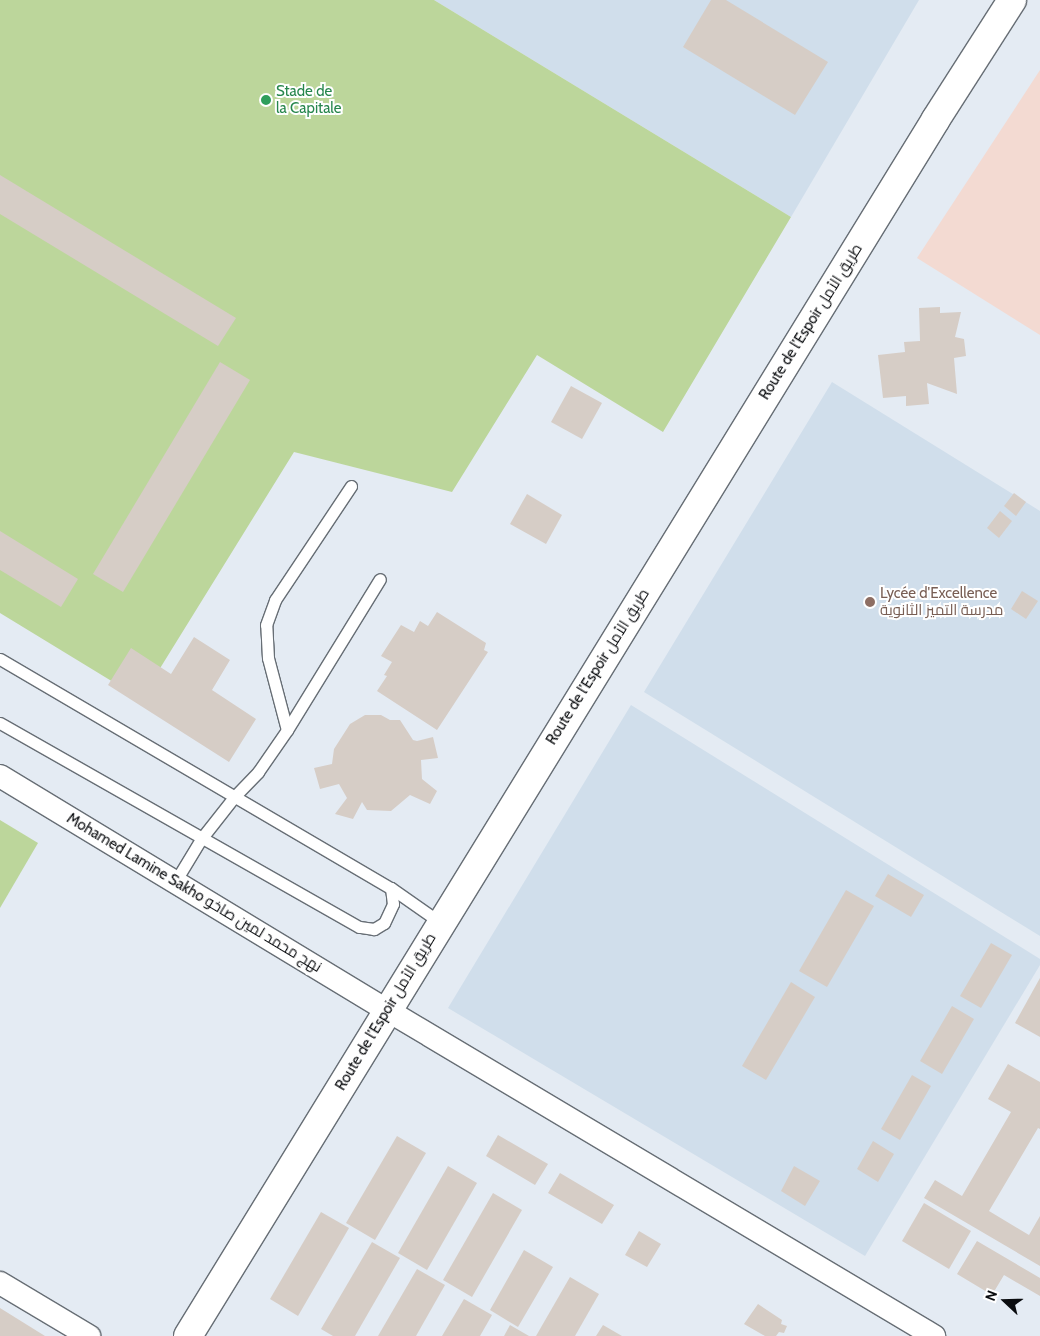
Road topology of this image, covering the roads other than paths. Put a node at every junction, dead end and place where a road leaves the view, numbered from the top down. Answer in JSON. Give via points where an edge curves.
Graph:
{"nodes":[{"id":1,"x":1012,"y":0,"type":"edge"},
{"id":2,"x":351,"y":486,"type":"dead end"},
{"id":3,"x":380,"y":579,"type":"dead end"},
{"id":4,"x":0,"y":659,"type":"edge"},
{"id":5,"x":0,"y":723,"type":"edge"},
{"id":6,"x":287,"y":730,"type":"junction"},
{"id":7,"x":0,"y":776,"type":"edge"},
{"id":8,"x":234,"y":797,"type":"junction"},
{"id":9,"x":202,"y":838,"type":"junction"},
{"id":10,"x":175,"y":882,"type":"junction"},
{"id":11,"x":391,"y":888,"type":"junction"},
{"id":12,"x":441,"y":923,"type":"junction"},
{"id":13,"x":387,"y":1010,"type":"junction"},
{"id":14,"x":0,"y":1283,"type":"edge"},
{"id":15,"x":89,"y":1336,"type":"edge"},
{"id":16,"x":188,"y":1336,"type":"edge"},
{"id":17,"x":934,"y":1336,"type":"edge"}],
"edges":[{"from":1,"to":12,"type":"street","name":"Route de l’Espoir طريق الأمل","via":[[930,127]]},
{"from":2,"to":6,"type":"lane","via":[[275,600],[266,624],[268,658]]},
{"from":3,"to":6,"type":"lane"},
{"from":4,"to":8,"type":"lane"},
{"from":5,"to":9,"type":"lane"},
{"from":6,"to":8,"type":"lane","via":[[258,772]]},
{"from":7,"to":10,"type":"street","name":"Mohamed Lamine Sakho نهج محمد لمين صاخو"},
{"from":8,"to":9,"type":"lane"},
{"from":8,"to":11,"type":"lane"},
{"from":9,"to":10,"type":"lane"},
{"from":9,"to":11,"type":"lane","via":[[358,927],[374,929],[384,923],[393,904]]},
{"from":10,"to":13,"type":"street","name":"Mohamed Lamine Sakho نهج محمد لمين صاخو"},
{"from":11,"to":12,"type":"lane"},
{"from":12,"to":13,"type":"street","name":"Route de l’Espoir طريق الأمل"},
{"from":13,"to":16,"type":"street","name":"Route de l’Espoir طريق الأمل"},
{"from":13,"to":17,"type":"street","name":"Mohamed Lamine Sakho نهج محمد لمين صاخو"},
{"from":14,"to":15,"type":"street"}]}
